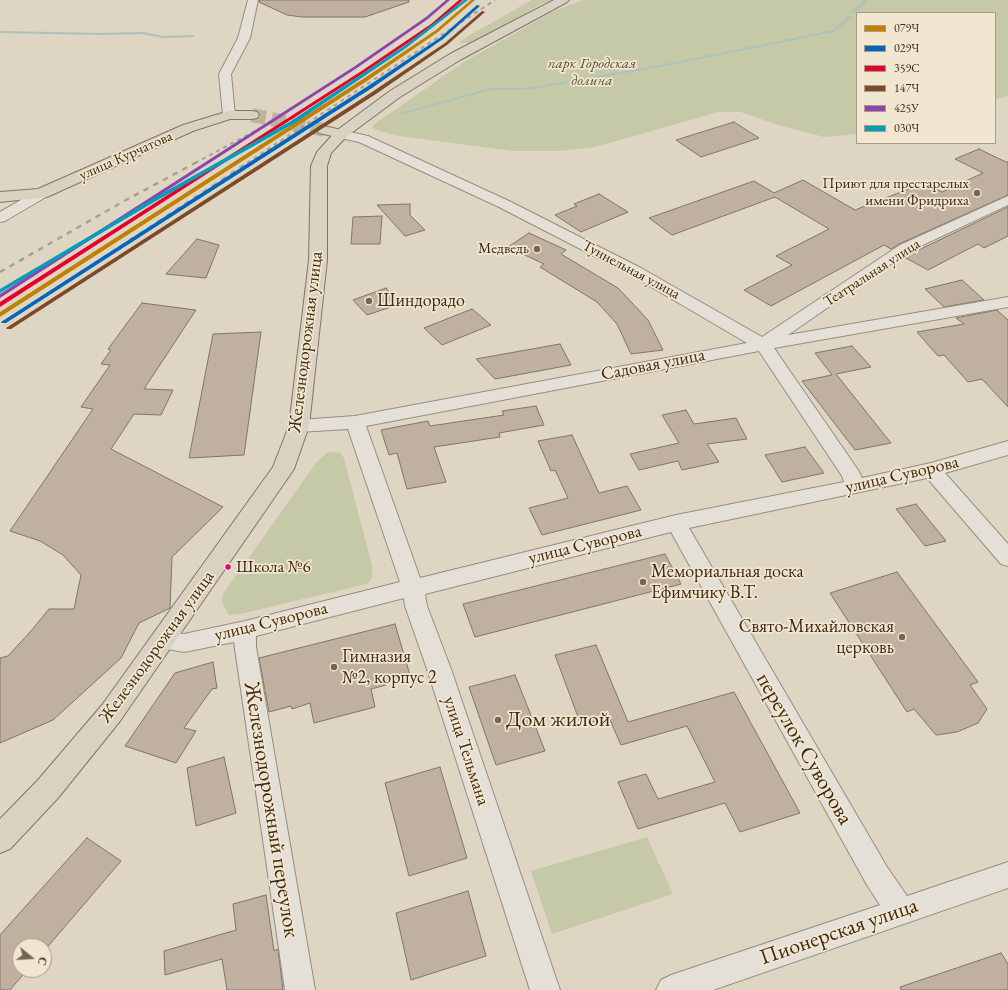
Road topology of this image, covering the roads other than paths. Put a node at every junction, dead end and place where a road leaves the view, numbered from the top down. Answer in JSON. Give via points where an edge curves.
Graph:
{"nodes":[{"id":1,"x":253,"y":0,"type":"edge"},
{"id":2,"x":563,"y":0,"type":"edge"},
{"id":3,"x":229,"y":115,"type":"junction"},
{"id":4,"x":252,"y":115,"type":"tunnel mouth"},
{"id":5,"x":332,"y":132,"type":"junction"},
{"id":6,"x":41,"y":194,"type":"junction"},
{"id":7,"x":0,"y":196,"type":"edge"},
{"id":8,"x":1008,"y":200,"type":"edge"},
{"id":9,"x":0,"y":218,"type":"edge"},
{"id":10,"x":1008,"y":302,"type":"edge"},
{"id":11,"x":763,"y":345,"type":"junction"},
{"id":12,"x":355,"y":422,"type":"junction"},
{"id":13,"x":299,"y":426,"type":"junction"},
{"id":14,"x":1008,"y":448,"type":"edge"},
{"id":15,"x":931,"y":470,"type":"junction"},
{"id":16,"x":855,"y":487,"type":"junction"},
{"id":17,"x":676,"y":523,"type":"junction"},
{"id":18,"x":1008,"y":558,"type":"edge"},
{"id":19,"x":413,"y":588,"type":"junction"},
{"id":20,"x":245,"y":630,"type":"junction"},
{"id":21,"x":164,"y":640,"type":"junction"},
{"id":22,"x":0,"y":839,"type":"edge"},
{"id":23,"x":1008,"y":875,"type":"edge"},
{"id":24,"x":901,"y":911,"type":"junction"},
{"id":25,"x":300,"y":990,"type":"edge"},
{"id":26,"x":545,"y":990,"type":"edge"},
{"id":27,"x":671,"y":990,"type":"edge"}],
"edges":[{"from":1,"to":3,"type":"street","via":[[244,38],[224,74]]},
{"from":2,"to":5,"type":"main road","name":"Железнодорожная улица","via":[[455,56]]},
{"from":3,"to":4,"type":"main road","name":"улица Курчатова"},
{"from":3,"to":6,"type":"main road","name":"улица Курчатова","via":[[188,128]]},
{"from":5,"to":11,"type":"street","name":"Туннельная улица","via":[[363,139],[504,204],[635,271]]},
{"from":5,"to":13,"type":"main road","name":"Железнодорожная улица","via":[[320,166],[318,260]]},
{"from":6,"to":7,"type":"main road","name":"улица Курчатова"},
{"from":6,"to":9,"type":"street"},
{"from":8,"to":11,"type":"street","name":"Театральная улица","via":[[904,248]]},
{"from":10,"to":11,"type":"street","name":"Садовая улица"},
{"from":11,"to":12,"type":"street","name":"Садовая улица"},
{"from":11,"to":16,"type":"street","name":"Туннельная улица","via":[[851,475]]},
{"from":12,"to":13,"type":"street","name":"Садовая улица"},
{"from":12,"to":19,"type":"street","name":"улица Тельмана"},
{"from":13,"to":21,"type":"main road","name":"Железнодорожная улица","via":[[283,469]]},
{"from":14,"to":15,"type":"street","name":"улица Суворова"},
{"from":15,"to":16,"type":"street","name":"улица Суворова"},
{"from":15,"to":18,"type":"street"},
{"from":16,"to":17,"type":"street","name":"улица Суворова"},
{"from":17,"to":19,"type":"street","name":"улица Суворова"},
{"from":17,"to":24,"type":"street","name":"переулок Суворова","via":[[877,876]]},
{"from":19,"to":20,"type":"street","name":"улица Суворова"},
{"from":19,"to":26,"type":"street","name":"улица Тельмана","via":[[416,606]]},
{"from":20,"to":21,"type":"street","name":"улица Суворова","via":[[184,643]]},
{"from":20,"to":25,"type":"street","name":"Железнодорожный переулок","via":[[245,646]]},
{"from":21,"to":22,"type":"main road","name":"Железнодорожная улица","via":[[111,713],[48,789]]},
{"from":23,"to":24,"type":"street","name":"Пионерская улица"},
{"from":24,"to":27,"type":"street","name":"Пионерская улица"}]}
